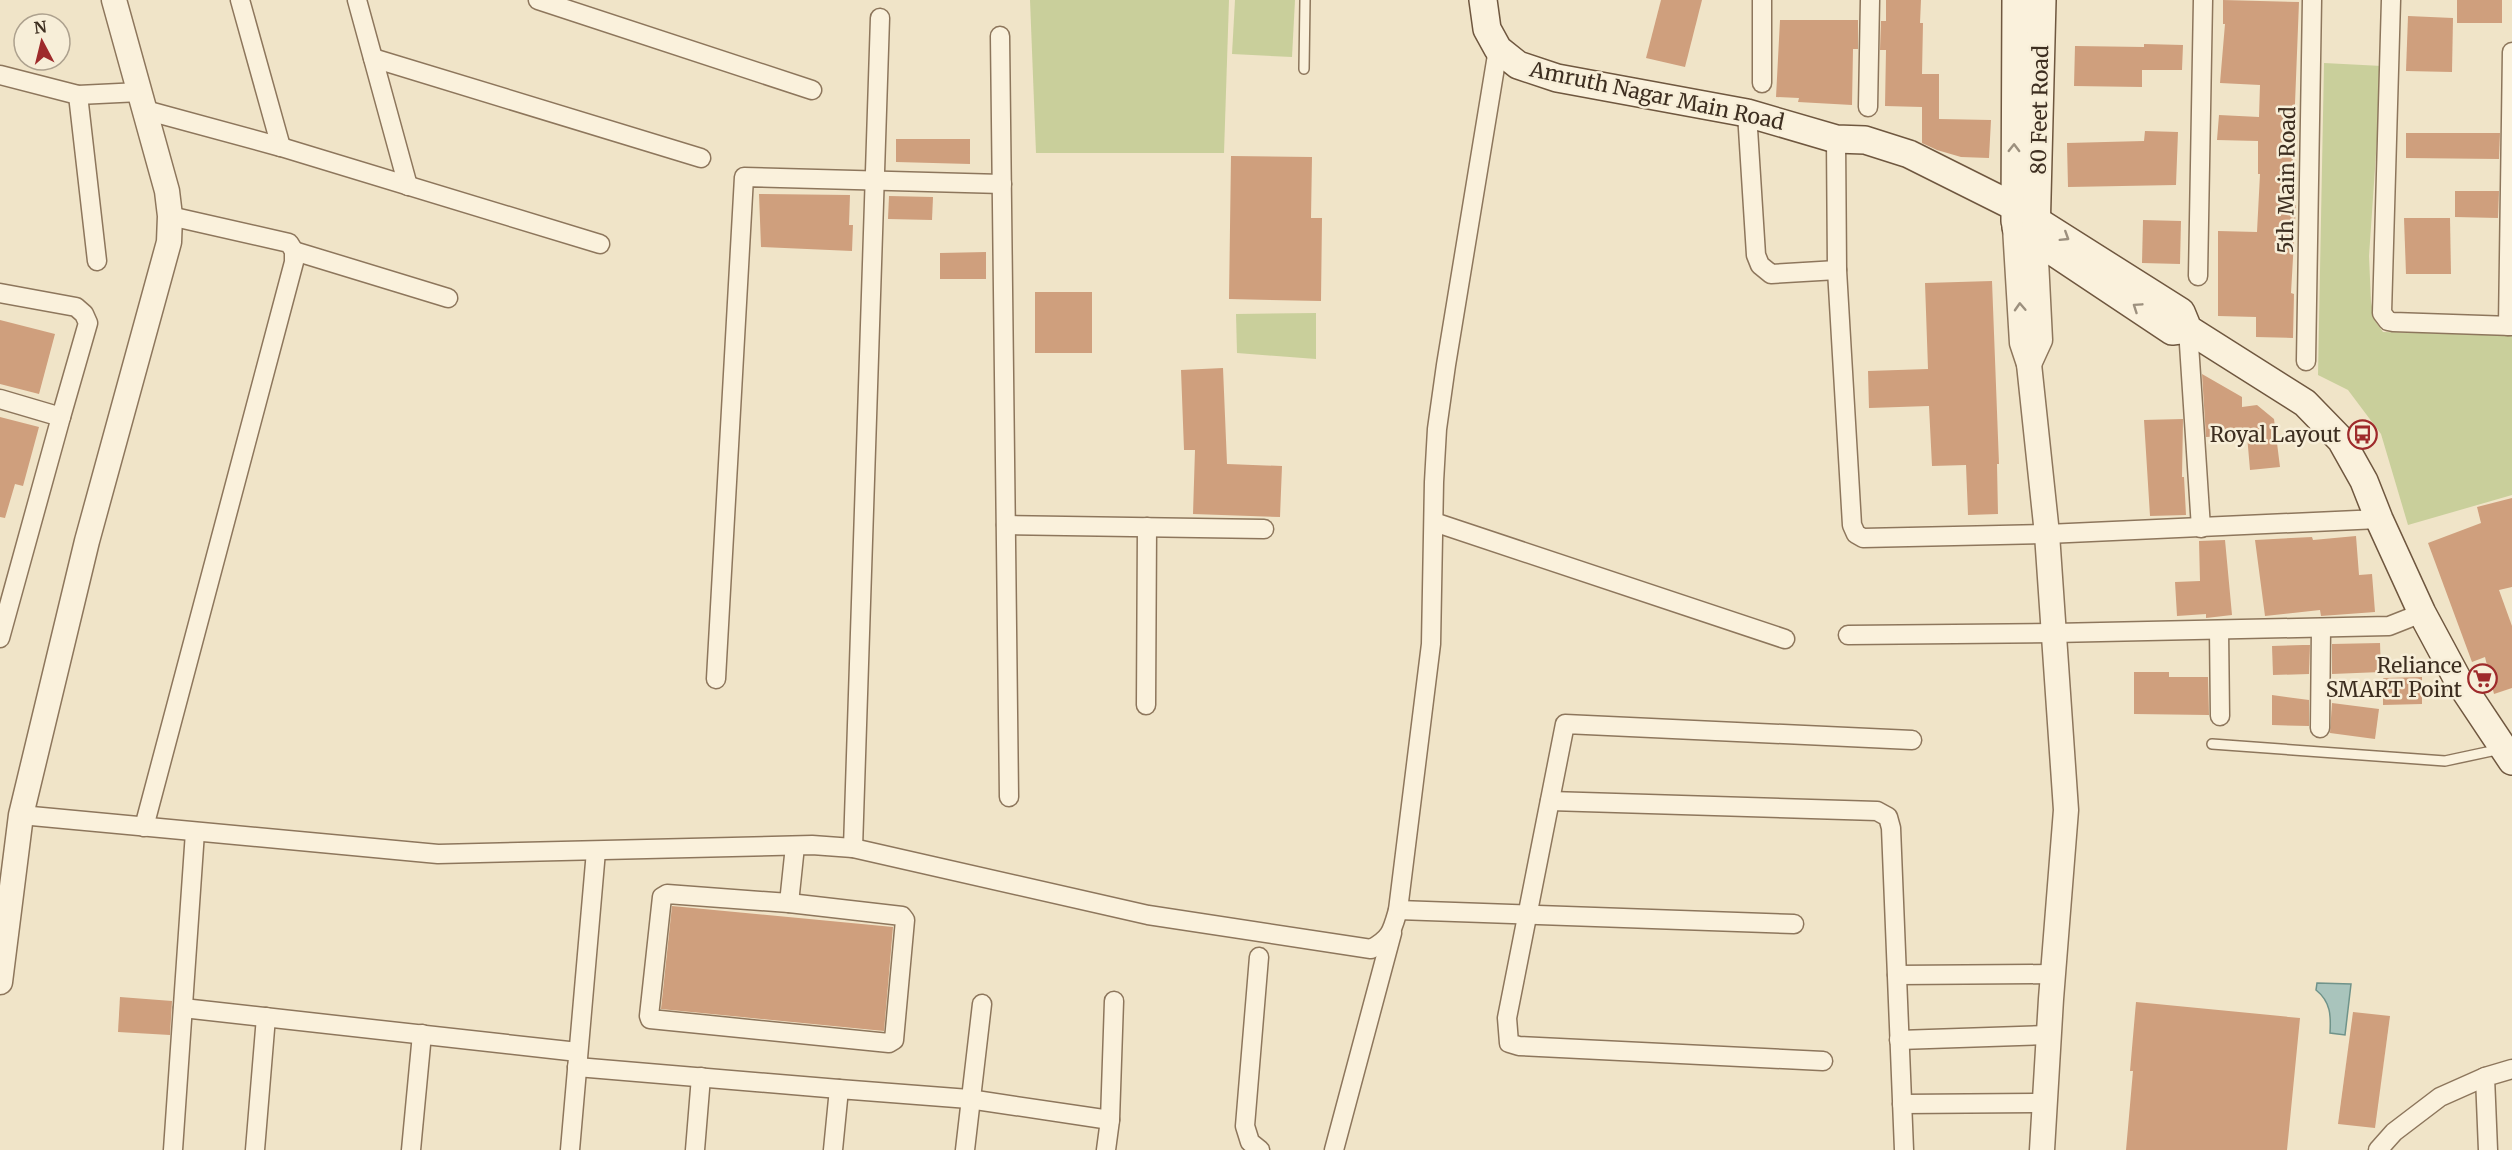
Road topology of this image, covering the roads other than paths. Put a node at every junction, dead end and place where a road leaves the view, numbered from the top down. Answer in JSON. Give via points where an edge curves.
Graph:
{"nodes":[{"id":1,"x":114,"y":0,"type":"edge"},
{"id":2,"x":240,"y":0,"type":"edge"},
{"id":3,"x":357,"y":0,"type":"edge"},
{"id":4,"x":538,"y":0,"type":"edge"},
{"id":5,"x":1305,"y":0,"type":"edge"},
{"id":6,"x":1483,"y":0,"type":"edge"},
{"id":7,"x":1762,"y":0,"type":"edge"},
{"id":8,"x":1870,"y":0,"type":"edge"},
{"id":9,"x":2016,"y":0,"type":"edge"},
{"id":10,"x":2042,"y":0,"type":"edge"},
{"id":11,"x":2203,"y":0,"type":"edge"},
{"id":12,"x":2312,"y":0,"type":"edge"},
{"id":13,"x":2391,"y":0,"type":"edge"},
{"id":14,"x":880,"y":18,"type":"dead end"},
{"id":15,"x":1000,"y":36,"type":"dead end"},
{"id":16,"x":1498,"y":49,"type":"junction"},
{"id":17,"x":2512,"y":52,"type":"edge"},
{"id":18,"x":373,"y":58,"type":"junction"},
{"id":19,"x":1304,"y":69,"type":"dead end"},
{"id":20,"x":0,"y":75,"type":"edge"},
{"id":21,"x":1762,"y":83,"type":"dead end"},
{"id":22,"x":812,"y":90,"type":"dead end"},
{"id":23,"x":78,"y":95,"type":"junction"},
{"id":24,"x":142,"y":101,"type":"junction"},
{"id":25,"x":1868,"y":107,"type":"dead end"},
{"id":26,"x":1747,"y":113,"type":"junction"},
{"id":27,"x":1836,"y":139,"type":"junction"},
{"id":28,"x":281,"y":147,"type":"junction"},
{"id":29,"x":701,"y":158,"type":"dead end"},
{"id":30,"x":875,"y":180,"type":"junction"},
{"id":31,"x":1002,"y":184,"type":"junction"},
{"id":32,"x":408,"y":186,"type":"junction"},
{"id":33,"x":170,"y":216,"type":"junction"},
{"id":34,"x":2025,"y":223,"type":"junction"},
{"id":35,"x":600,"y":244,"type":"dead end"},
{"id":36,"x":294,"y":251,"type":"junction"},
{"id":37,"x":97,"y":261,"type":"dead end"},
{"id":38,"x":1837,"y":270,"type":"junction"},
{"id":39,"x":2198,"y":276,"type":"dead end"},
{"id":40,"x":0,"y":293,"type":"edge"},
{"id":41,"x":448,"y":298,"type":"dead end"},
{"id":42,"x":2510,"y":326,"type":"edge"},
{"id":43,"x":2188,"y":329,"type":"junction"},
{"id":44,"x":2306,"y":361,"type":"dead end"},
{"id":45,"x":0,"y":399,"type":"edge"},
{"id":46,"x":61,"y":417,"type":"junction"},
{"id":47,"x":2379,"y":519,"type":"junction"},
{"id":48,"x":1434,"y":522,"type":"junction"},
{"id":49,"x":1006,"y":525,"type":"junction"},
{"id":50,"x":1147,"y":528,"type":"junction"},
{"id":51,"x":2201,"y":528,"type":"junction"},
{"id":52,"x":1264,"y":529,"type":"dead end"},
{"id":53,"x":2046,"y":534,"type":"junction"},
{"id":54,"x":2422,"y":613,"type":"junction"},
{"id":55,"x":2322,"y":628,"type":"junction"},
{"id":56,"x":2219,"y":630,"type":"junction"},
{"id":57,"x":2054,"y":633,"type":"junction"},
{"id":58,"x":1848,"y":635,"type":"dead end"},
{"id":59,"x":0,"y":638,"type":"edge"},
{"id":60,"x":1785,"y":639,"type":"dead end"},
{"id":61,"x":716,"y":679,"type":"dead end"},
{"id":62,"x":1146,"y":705,"type":"dead end"},
{"id":63,"x":2220,"y":716,"type":"dead end"},
{"id":64,"x":2320,"y":728,"type":"dead end"},
{"id":65,"x":1912,"y":740,"type":"dead end"},
{"id":66,"x":2212,"y":744,"type":"dead end"},
{"id":67,"x":2507,"y":755,"type":"edge"},
{"id":68,"x":1009,"y":797,"type":"dead end"},
{"id":69,"x":1550,"y":801,"type":"junction"},
{"id":70,"x":21,"y":815,"type":"junction"},
{"id":71,"x":144,"y":827,"type":"junction"},
{"id":72,"x":195,"y":832,"type":"junction"},
{"id":73,"x":795,"y":846,"type":"junction"},
{"id":74,"x":853,"y":848,"type":"junction"},
{"id":75,"x":596,"y":851,"type":"junction"},
{"id":76,"x":789,"y":903,"type":"junction"},
{"id":77,"x":1398,"y":910,"type":"junction"},
{"id":78,"x":1527,"y":914,"type":"junction"},
{"id":79,"x":1794,"y":924,"type":"dead end"},
{"id":80,"x":1392,"y":933,"type":"junction"},
{"id":81,"x":2,"y":936,"type":"edge"},
{"id":82,"x":1259,"y":957,"type":"dead end"},
{"id":83,"x":2053,"y":974,"type":"junction"},
{"id":84,"x":1897,"y":975,"type":"junction"},
{"id":85,"x":0,"y":982,"type":"edge"},
{"id":86,"x":1114,"y":1001,"type":"dead end"},
{"id":87,"x":982,"y":1004,"type":"dead end"},
{"id":88,"x":183,"y":1008,"type":"junction"},
{"id":89,"x":266,"y":1017,"type":"junction"},
{"id":90,"x":422,"y":1034,"type":"junction"},
{"id":91,"x":2048,"y":1035,"type":"junction"},
{"id":92,"x":1899,"y":1040,"type":"junction"},
{"id":93,"x":577,"y":1059,"type":"junction"},
{"id":94,"x":1823,"y":1061,"type":"dead end"},
{"id":95,"x":2512,"y":1069,"type":"edge"},
{"id":96,"x":701,"y":1077,"type":"junction"},
{"id":97,"x":2485,"y":1077,"type":"junction"},
{"id":98,"x":839,"y":1089,"type":"junction"},
{"id":99,"x":969,"y":1099,"type":"junction"},
{"id":100,"x":2044,"y":1103,"type":"junction"},
{"id":101,"x":1902,"y":1104,"type":"junction"},
{"id":102,"x":1110,"y":1120,"type":"junction"},
{"id":103,"x":173,"y":1150,"type":"edge"},
{"id":104,"x":255,"y":1150,"type":"edge"},
{"id":105,"x":411,"y":1150,"type":"edge"},
{"id":106,"x":570,"y":1150,"type":"edge"},
{"id":107,"x":694,"y":1150,"type":"edge"},
{"id":108,"x":833,"y":1150,"type":"edge"},
{"id":109,"x":965,"y":1150,"type":"edge"},
{"id":110,"x":1106,"y":1150,"type":"edge"},
{"id":111,"x":1260,"y":1150,"type":"edge"},
{"id":112,"x":1334,"y":1150,"type":"edge"},
{"id":113,"x":1904,"y":1150,"type":"edge"},
{"id":114,"x":2042,"y":1150,"type":"edge"},
{"id":115,"x":2378,"y":1150,"type":"edge"},
{"id":116,"x":2488,"y":1150,"type":"edge"}],
"edges":[{"from":1,"to":24,"type":"street"},
{"from":2,"to":28,"type":"street"},
{"from":3,"to":18,"type":"street"},
{"from":4,"to":22,"type":"street"},
{"from":5,"to":19,"type":"lane"},
{"from":6,"to":16,"type":"main road","name":"Amruth Nagar Main Road","via":[[1487,28]]},
{"from":7,"to":21,"type":"street"},
{"from":8,"to":25,"type":"street"},
{"from":34,"to":9,"type":"main road","name":"80 Feet Road","one_way":true},
{"from":10,"to":34,"type":"main road","name":"80 Feet Road"},
{"from":11,"to":39,"type":"street"},
{"from":12,"to":44,"type":"street","name":"5th Main Road"},
{"from":13,"to":42,"type":"street","via":[[2382,313],[2393,322]]},
{"from":14,"to":30,"type":"street"},
{"from":15,"to":31,"type":"street"},
{"from":16,"to":26,"type":"main road","name":"Amruth Nagar Main Road","via":[[1518,66],[1557,78]]},
{"from":16,"to":48,"type":"street","via":[[1437,429]]},
{"from":17,"to":42,"type":"street"},
{"from":18,"to":29,"type":"street"},
{"from":18,"to":32,"type":"street"},
{"from":20,"to":23,"type":"street"},
{"from":23,"to":24,"type":"street"},
{"from":23,"to":37,"type":"street"},
{"from":24,"to":28,"type":"street"},
{"from":24,"to":33,"type":"street"},
{"from":26,"to":27,"type":"main road","name":"Amruth Nagar Main Road"},
{"from":26,"to":38,"type":"street","via":[[1756,255],[1760,265],[1771,274]]},
{"from":27,"to":34,"type":"main road","name":"Amruth Nagar Main Road","via":[[1865,140],[1909,154]]},
{"from":27,"to":38,"type":"street"},
{"from":28,"to":32,"type":"street"},
{"from":30,"to":31,"type":"street"},
{"from":30,"to":61,"type":"street","via":[[744,177]]},
{"from":30,"to":74,"type":"street"},
{"from":31,"to":49,"type":"street"},
{"from":32,"to":35,"type":"street"},
{"from":33,"to":36,"type":"street","via":[[289,243]]},
{"from":33,"to":70,"type":"street","via":[[169,242],[87,541]]},
{"from":34,"to":43,"type":"main road","name":"Amruth Nagar Main Road","via":[[2181,312]]},
{"from":34,"to":53,"type":"street","via":[[2040,340],[2030,364]]},
{"from":36,"to":41,"type":"street"},
{"from":36,"to":71,"type":"street"},
{"from":38,"to":53,"type":"street","via":[[1852,525],[1856,534],[1863,538]]},
{"from":40,"to":46,"type":"street","via":[[76,307],[84,314],[88,323]]},
{"from":43,"to":47,"type":"main road","name":"Amruth Nagar Main Road","via":[[2305,403],[2341,440]]},
{"from":43,"to":51,"type":"street"},
{"from":45,"to":46,"type":"street"},
{"from":46,"to":59,"type":"street"},
{"from":47,"to":51,"type":"street"},
{"from":47,"to":54,"type":"main road","name":"Amruth Nagar Main Road"},
{"from":48,"to":60,"type":"street"},
{"from":48,"to":77,"type":"street","via":[[1431,644]]},
{"from":49,"to":50,"type":"street"},
{"from":49,"to":68,"type":"street"},
{"from":50,"to":52,"type":"street"},
{"from":50,"to":62,"type":"street"},
{"from":51,"to":53,"type":"street"},
{"from":53,"to":57,"type":"street"},
{"from":54,"to":55,"type":"street","via":[[2389,626]]},
{"from":54,"to":67,"type":"main road","name":"Amruth Nagar Main Road","via":[[2458,680]]},
{"from":55,"to":56,"type":"street"},
{"from":55,"to":64,"type":"street"},
{"from":56,"to":57,"type":"street"},
{"from":56,"to":63,"type":"street"},
{"from":57,"to":58,"type":"street"},
{"from":57,"to":83,"type":"street","via":[[2066,810]]},
{"from":65,"to":69,"type":"street","via":[[1565,724]]},
{"from":66,"to":67,"type":"lane","via":[[2445,761]]},
{"from":69,"to":78,"type":"street"},
{"from":69,"to":84,"type":"street","via":[[1883,812],[1890,828]]},
{"from":70,"to":71,"type":"street"},
{"from":70,"to":81,"type":"street"},
{"from":71,"to":72,"type":"street"},
{"from":72,"to":75,"type":"street","via":[[438,854]]},
{"from":72,"to":88,"type":"street"},
{"from":73,"to":74,"type":"street"},
{"from":73,"to":75,"type":"street"},
{"from":73,"to":76,"type":"street"},
{"from":74,"to":80,"type":"street","via":[[1148,915],[1371,949]]},
{"from":75,"to":93,"type":"street"},
{"from":76,"to":76,"type":"street","via":[[904,918],[894,1040],[889,1043],[651,1019],[663,896]]},
{"from":77,"to":78,"type":"street"},
{"from":77,"to":80,"type":"street"},
{"from":78,"to":79,"type":"street"},
{"from":78,"to":94,"type":"street","via":[[1507,1018],[1509,1043]]},
{"from":80,"to":112,"type":"street"},
{"from":81,"to":85,"type":"street"},
{"from":82,"to":111,"type":"street","via":[[1245,1126],[1250,1142]]},
{"from":83,"to":84,"type":"street"},
{"from":83,"to":91,"type":"street"},
{"from":84,"to":92,"type":"street"},
{"from":86,"to":102,"type":"street"},
{"from":87,"to":99,"type":"street"},
{"from":88,"to":89,"type":"street"},
{"from":88,"to":103,"type":"street"},
{"from":89,"to":90,"type":"street"},
{"from":89,"to":104,"type":"street"},
{"from":90,"to":93,"type":"street"},
{"from":90,"to":105,"type":"street"},
{"from":91,"to":92,"type":"street"},
{"from":91,"to":100,"type":"street"},
{"from":92,"to":101,"type":"street"},
{"from":93,"to":96,"type":"street"},
{"from":93,"to":106,"type":"street"},
{"from":95,"to":97,"type":"street"},
{"from":96,"to":98,"type":"street"},
{"from":96,"to":107,"type":"street"},
{"from":97,"to":115,"type":"street","via":[[2440,1097],[2394,1132]]},
{"from":97,"to":116,"type":"street"},
{"from":98,"to":99,"type":"street"},
{"from":98,"to":108,"type":"street"},
{"from":99,"to":102,"type":"street"},
{"from":99,"to":109,"type":"street"},
{"from":100,"to":101,"type":"street"},
{"from":100,"to":114,"type":"street"},
{"from":101,"to":113,"type":"street"},
{"from":102,"to":110,"type":"street"}]}
